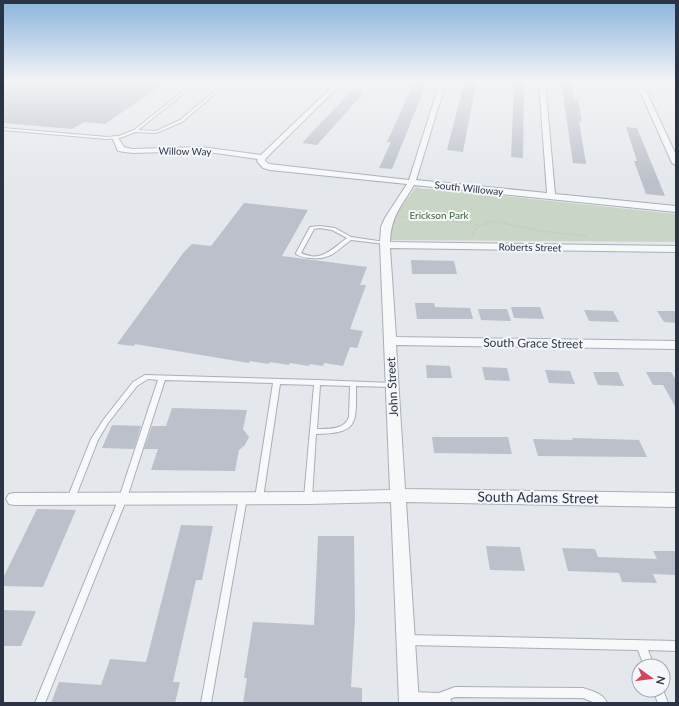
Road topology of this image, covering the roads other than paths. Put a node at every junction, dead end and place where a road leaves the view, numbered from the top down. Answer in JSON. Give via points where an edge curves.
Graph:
{"nodes":[{"id":1,"x":154,"y":115,"type":"edge"},
{"id":2,"x":188,"y":115,"type":"edge"},
{"id":3,"x":308,"y":115,"type":"edge"},
{"id":4,"x":433,"y":115,"type":"edge"},
{"id":5,"x":545,"y":115,"type":"edge"},
{"id":6,"x":654,"y":115,"type":"edge"},
{"id":7,"x":3,"y":129,"type":"edge"},
{"id":8,"x":134,"y":130,"type":"junction"},
{"id":9,"x":115,"y":137,"type":"junction"},
{"id":10,"x":263,"y":161,"type":"junction"},
{"id":11,"x":676,"y":163,"type":"edge"},
{"id":12,"x":412,"y":182,"type":"junction"},
{"id":13,"x":551,"y":196,"type":"junction"},
{"id":14,"x":676,"y":209,"type":"edge"},
{"id":15,"x":350,"y":238,"type":"junction"},
{"id":16,"x":385,"y":244,"type":"junction"},
{"id":17,"x":676,"y":249,"type":"edge"},
{"id":18,"x":390,"y":341,"type":"junction"},
{"id":19,"x":676,"y":345,"type":"edge"},
{"id":20,"x":162,"y":378,"type":"junction"},
{"id":21,"x":277,"y":381,"type":"junction"},
{"id":22,"x":316,"y":382,"type":"junction"},
{"id":23,"x":353,"y":384,"type":"junction"},
{"id":24,"x":392,"y":385,"type":"junction"},
{"id":25,"x":313,"y":432,"type":"junction"},
{"id":26,"x":399,"y":496,"type":"junction"},
{"id":27,"x":123,"y":498,"type":"junction"},
{"id":28,"x":243,"y":498,"type":"junction"},
{"id":29,"x":259,"y":498,"type":"junction"},
{"id":30,"x":308,"y":498,"type":"junction"},
{"id":31,"x":14,"y":499,"type":"dead end"},
{"id":32,"x":71,"y":499,"type":"junction"},
{"id":33,"x":676,"y":500,"type":"edge"},
{"id":34,"x":406,"y":640,"type":"junction"},
{"id":35,"x":641,"y":645,"type":"junction"},
{"id":36,"x":676,"y":646,"type":"edge"},
{"id":37,"x":646,"y":658,"type":"edge"},
{"id":38,"x":409,"y":700,"type":"edge"},
{"id":39,"x":443,"y":700,"type":"edge"},
{"id":40,"x":40,"y":703,"type":"edge"},
{"id":41,"x":206,"y":703,"type":"edge"},
{"id":42,"x":602,"y":703,"type":"edge"}],
"edges":[{"from":1,"to":8,"type":"lane"},
{"from":2,"to":8,"type":"lane","via":[[156,132]]},
{"from":3,"to":10,"type":"street"},
{"from":4,"to":12,"type":"street","name":"John Street"},
{"from":5,"to":13,"type":"street"},
{"from":6,"to":11,"type":"street"},
{"from":7,"to":9,"type":"lane"},
{"from":8,"to":9,"type":"lane"},
{"from":9,"to":10,"type":"street","name":"Willow Way","via":[[121,149],[132,151],[201,150]]},
{"from":10,"to":12,"type":"street","name":"South Willoway","via":[[270,168]]},
{"from":12,"to":13,"type":"street","name":"South Willoway"},
{"from":12,"to":16,"type":"street","name":"John Street","via":[[389,218]]},
{"from":13,"to":14,"type":"street","name":"South Willoway"},
{"from":15,"to":15,"type":"lane","via":[[333,229],[312,228],[298,253],[303,256],[327,257]]},
{"from":15,"to":16,"type":"lane"},
{"from":16,"to":17,"type":"street","name":"Roberts Street"},
{"from":16,"to":18,"type":"street","name":"John Street"},
{"from":18,"to":19,"type":"street","name":"South Grace Street"},
{"from":18,"to":24,"type":"street","name":"John Street"},
{"from":20,"to":21,"type":"lane"},
{"from":20,"to":27,"type":"lane"},
{"from":20,"to":32,"type":"lane","via":[[147,378],[135,384],[106,421],[95,439]]},
{"from":21,"to":22,"type":"lane"},
{"from":21,"to":29,"type":"lane"},
{"from":22,"to":23,"type":"lane"},
{"from":22,"to":25,"type":"lane"},
{"from":23,"to":24,"type":"lane"},
{"from":23,"to":25,"type":"lane","via":[[352,418],[349,425],[336,431]]},
{"from":24,"to":26,"type":"street","name":"John Street"},
{"from":25,"to":30,"type":"lane"},
{"from":26,"to":30,"type":"street","name":"South Adams Street"},
{"from":26,"to":33,"type":"street","name":"South Adams Street"},
{"from":26,"to":34,"type":"street","name":"John Street"},
{"from":27,"to":28,"type":"street","name":"South Adams Street"},
{"from":27,"to":32,"type":"street","name":"South Adams Street"},
{"from":27,"to":40,"type":"lane"},
{"from":28,"to":29,"type":"street","name":"South Adams Street"},
{"from":28,"to":41,"type":"lane"},
{"from":29,"to":30,"type":"street","name":"South Adams Street"},
{"from":31,"to":32,"type":"street","name":"South Adams Street"},
{"from":34,"to":35,"type":"lane"},
{"from":34,"to":38,"type":"street","name":"John Street"},
{"from":35,"to":36,"type":"lane"},
{"from":35,"to":37,"type":"lane"},
{"from":38,"to":39,"type":"lane"},
{"from":39,"to":42,"type":"lane","via":[[455,692],[583,693],[597,698]]}]}
